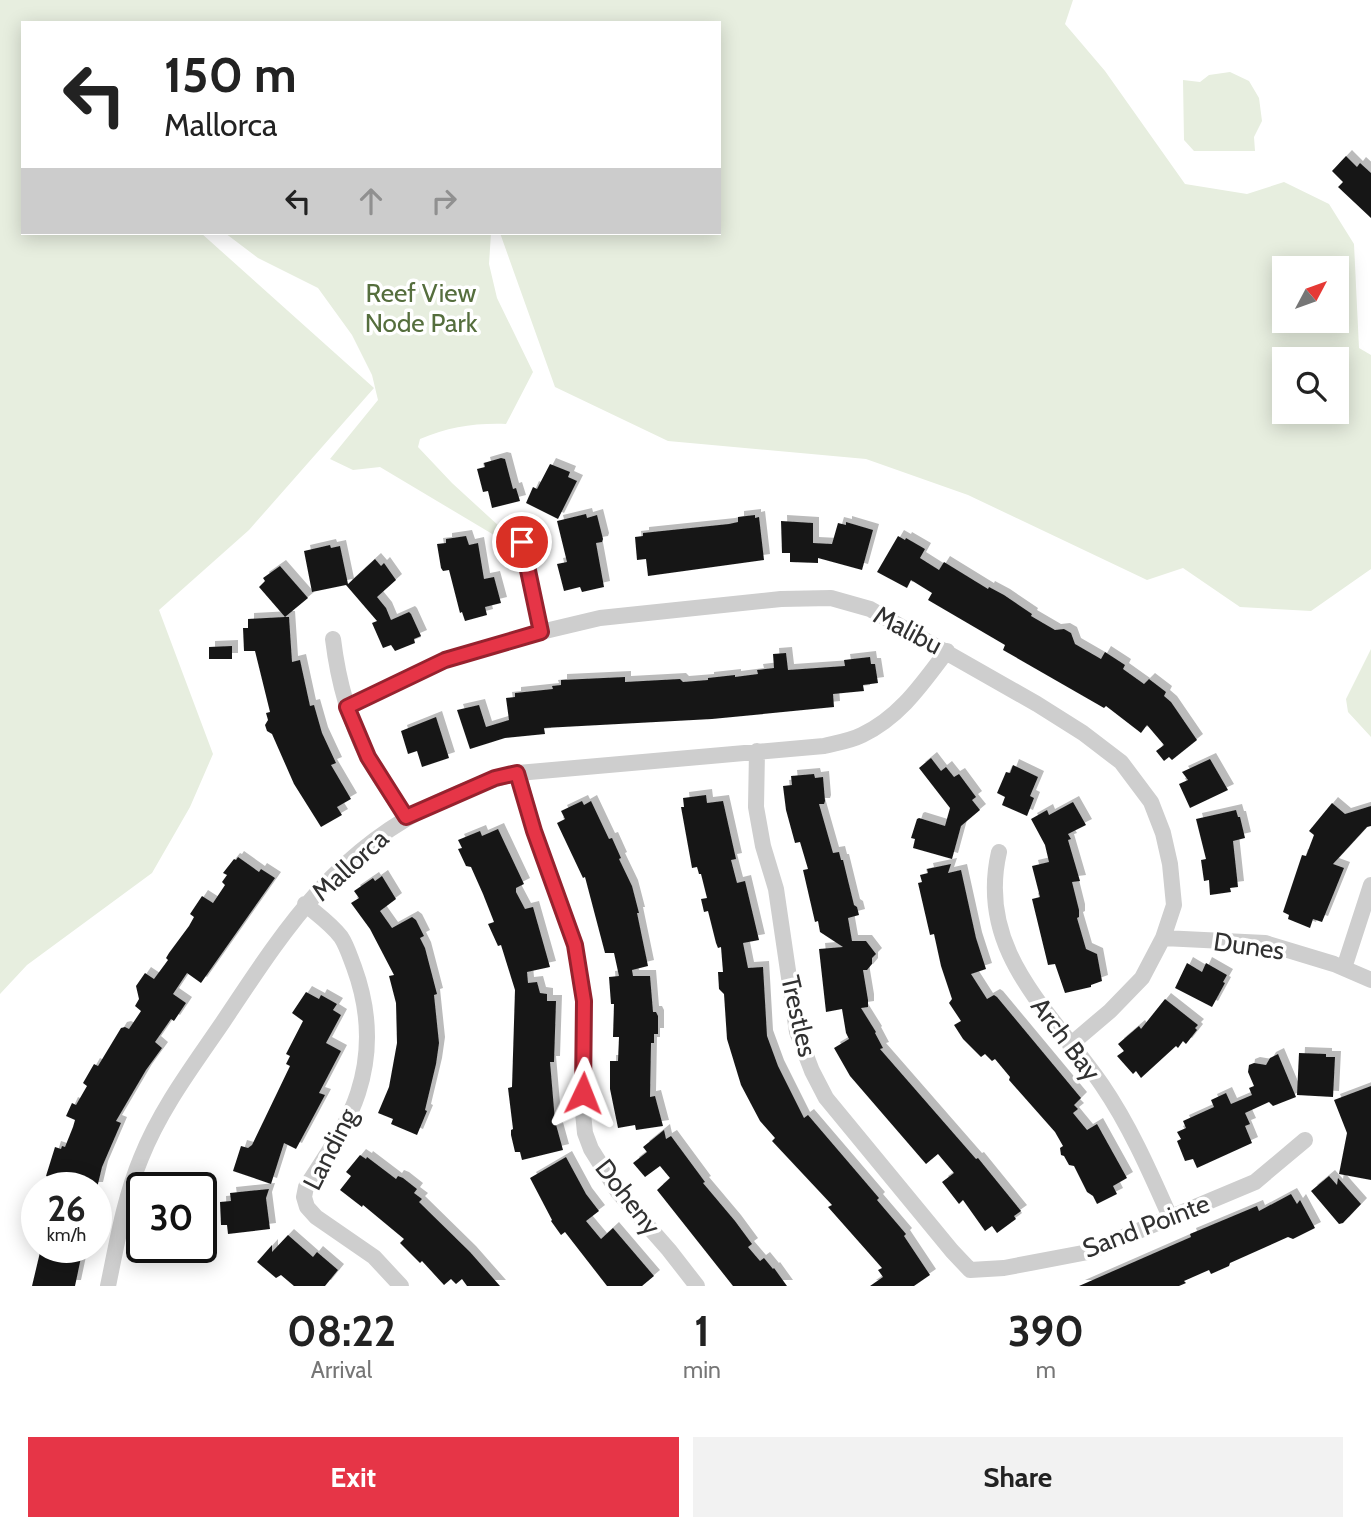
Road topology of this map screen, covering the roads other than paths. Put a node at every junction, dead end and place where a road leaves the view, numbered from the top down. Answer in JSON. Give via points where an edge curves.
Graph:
{"nodes":[{"id":1,"x":522,"y":542,"type":"dead end"},
{"id":2,"x":541,"y":632,"type":"junction"},
{"id":3,"x":333,"y":639,"type":"dead end"},
{"id":4,"x":947,"y":651,"type":"junction"},
{"id":5,"x":347,"y":707,"type":"junction"},
{"id":6,"x":757,"y":751,"type":"junction"},
{"id":7,"x":517,"y":773,"type":"junction"},
{"id":8,"x":406,"y":817,"type":"junction"},
{"id":9,"x":999,"y":852,"type":"dead end"},
{"id":10,"x":1371,"y":885,"type":"edge"},
{"id":11,"x":305,"y":904,"type":"junction"},
{"id":12,"x":1163,"y":938,"type":"junction"},
{"id":13,"x":1344,"y":968,"type":"junction"},
{"id":14,"x":1371,"y":980,"type":"edge"},
{"id":15,"x":1070,"y":1045,"type":"junction"},
{"id":16,"x":1305,"y":1140,"type":"dead end"},
{"id":17,"x":1170,"y":1217,"type":"junction"},
{"id":18,"x":970,"y":1270,"type":"joint"},
{"id":19,"x":108,"y":1286,"type":"edge"},
{"id":20,"x":401,"y":1286,"type":"edge"},
{"id":21,"x":697,"y":1286,"type":"edge"}],
"edges":[{"from":1,"to":2,"type":"street"},
{"from":2,"to":4,"type":"street","name":"Malibu","via":[[611,617],[831,598],[870,609]]},
{"from":2,"to":5,"type":"street","name":"Malibu","via":[[445,660]]},
{"from":3,"to":5,"type":"street"},
{"from":4,"to":6,"type":"street","name":"Mallorca","via":[[913,698],[860,736],[824,746]]},
{"from":4,"to":12,"type":"street","name":"Malibu","via":[[1083,733],[1121,762],[1151,802],[1163,833],[1174,905]]},
{"from":5,"to":8,"type":"street","via":[[368,757]]},
{"from":6,"to":7,"type":"street","name":"Mallorca"},
{"from":6,"to":18,"type":"street","name":"Trestles","via":[[756,807],[780,911],[797,1032],[811,1071],[826,1098]]},
{"from":7,"to":8,"type":"street","name":"Mallorca"},
{"from":7,"to":21,"type":"street","name":"Doheny","via":[[575,945],[584,1001],[585,1133],[618,1192]]},
{"from":8,"to":11,"type":"street","name":"Mallorca","via":[[337,870]]},
{"from":9,"to":15,"type":"street","name":"Arch Bay","via":[[993,892],[1012,960]]},
{"from":10,"to":13,"type":"street"},
{"from":11,"to":19,"type":"street","name":"Mallorca","via":[[163,1110],[128,1193]]},
{"from":11,"to":20,"type":"street","name":"Landing","via":[[342,939],[362,990],[368,1023],[358,1093],[304,1197],[316,1217],[374,1257]]},
{"from":12,"to":13,"type":"street","name":"Dunes","via":[[1265,943]]},
{"from":12,"to":15,"type":"street","name":"Malibu","via":[[1142,978]]},
{"from":13,"to":14,"type":"street","name":"Dunes"},
{"from":15,"to":17,"type":"street","name":"Arch Bay","via":[[1118,1111]]},
{"from":16,"to":17,"type":"street","name":"Sand Pointe","via":[[1255,1182]]},
{"from":17,"to":18,"type":"street","name":"Sand Pointe","via":[[1088,1252]]}]}
